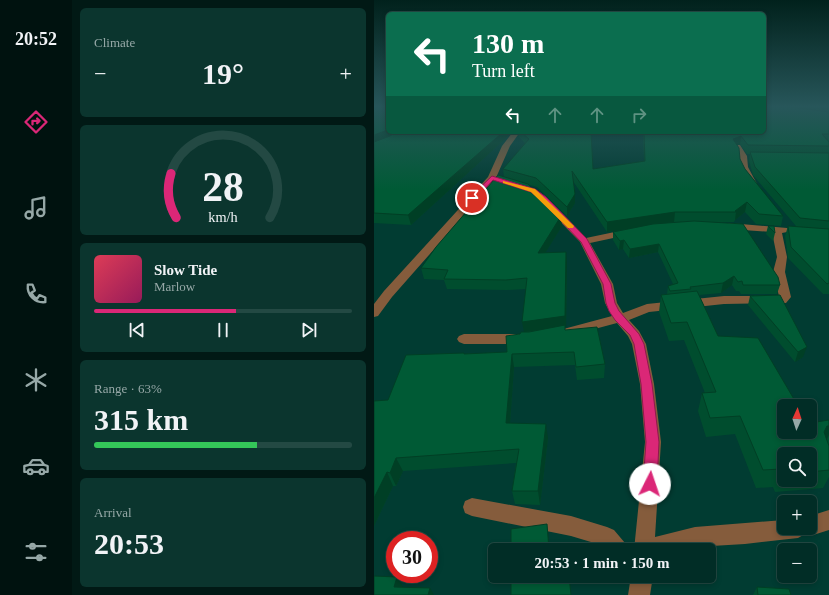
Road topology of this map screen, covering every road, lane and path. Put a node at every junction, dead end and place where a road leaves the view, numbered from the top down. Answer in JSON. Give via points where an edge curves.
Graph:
{"nodes":[{"id":1,"x":514,"y":135,"type":"edge"},
{"id":2,"x":737,"y":147,"type":"edge"},
{"id":3,"x":492,"y":178,"type":"junction"},
{"id":4,"x":506,"y":182,"type":"edge"},
{"id":5,"x":519,"y":186,"type":"edge"},
{"id":6,"x":758,"y":189,"type":"edge"},
{"id":7,"x":718,"y":226,"type":"edge"},
{"id":8,"x":639,"y":230,"type":"edge"},
{"id":9,"x":584,"y":241,"type":"junction"},
{"id":10,"x":374,"y":313,"type":"edge"},
{"id":11,"x":618,"y":318,"type":"junction"},
{"id":12,"x":545,"y":337,"type":"edge"},
{"id":13,"x":464,"y":339,"type":"dead end"},
{"id":14,"x":530,"y":339,"type":"edge"},
{"id":15,"x":472,"y":507,"type":"dead end"},
{"id":16,"x":829,"y":519,"type":"edge"},
{"id":17,"x":817,"y":524,"type":"edge"},
{"id":18,"x":777,"y":530,"type":"edge"},
{"id":19,"x":612,"y":543,"type":"edge"},
{"id":20,"x":645,"y":543,"type":"edge"},
{"id":21,"x":671,"y":543,"type":"edge"}],
"edges":[{"from":1,"to":3,"type":"street","via":[[506,146]]},
{"from":2,"to":6,"type":"street","via":[[747,157],[744,167]]},
{"from":3,"to":4,"type":"street"},
{"from":3,"to":10,"type":"street","via":[[402,277]]},
{"from":5,"to":9,"type":"street","via":[[533,190]]},
{"from":7,"to":11,"type":"street","via":[[780,225],[782,257],[779,272],[785,297],[782,300],[724,300],[648,308]]},
{"from":8,"to":9,"type":"street"},
{"from":9,"to":11,"type":"street","via":[[607,284],[611,303]]},
{"from":11,"to":12,"type":"street"},
{"from":11,"to":20,"type":"street","via":[[637,339],[650,408],[653,442]]},
{"from":13,"to":14,"type":"street"},
{"from":15,"to":19,"type":"street","via":[[578,528],[607,537]]},
{"from":16,"to":17,"type":"street"},
{"from":18,"to":21,"type":"street","via":[[695,537]]}]}
